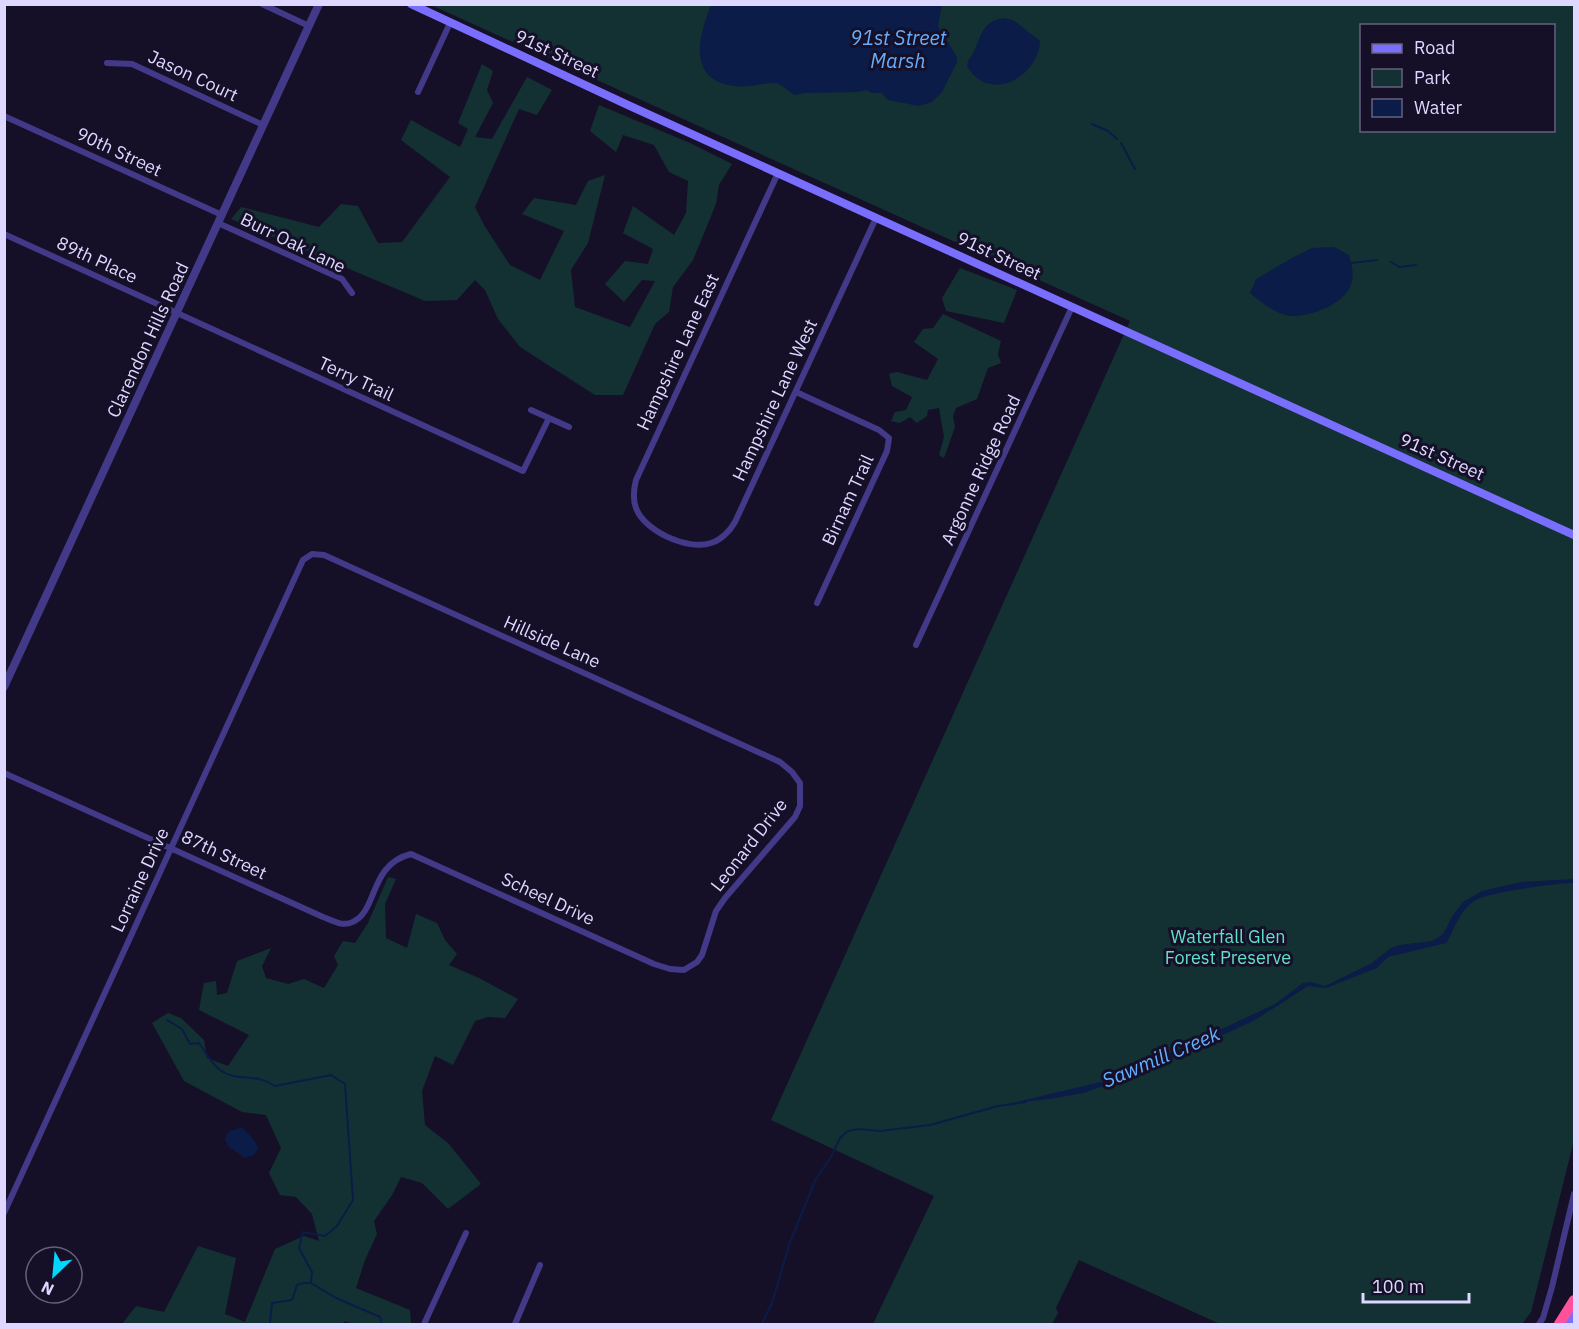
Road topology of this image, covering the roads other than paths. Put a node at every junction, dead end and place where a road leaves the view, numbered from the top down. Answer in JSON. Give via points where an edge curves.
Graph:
{"nodes":[{"id":1,"x":262,"y":4,"type":"edge"},
{"id":2,"x":319,"y":4,"type":"edge"},
{"id":3,"x":411,"y":4,"type":"edge"},
{"id":4,"x":450,"y":23,"type":"junction"},
{"id":5,"x":309,"y":26,"type":"junction"},
{"id":6,"x":107,"y":63,"type":"dead end"},
{"id":7,"x":418,"y":92,"type":"dead end"},
{"id":8,"x":4,"y":116,"type":"edge"},
{"id":9,"x":263,"y":125,"type":"junction"},
{"id":10,"x":777,"y":173,"type":"junction"},
{"id":11,"x":876,"y":218,"type":"junction"},
{"id":12,"x":220,"y":219,"type":"junction"},
{"id":13,"x":4,"y":234,"type":"edge"},
{"id":14,"x":352,"y":293,"type":"dead end"},
{"id":15,"x":1072,"y":307,"type":"junction"},
{"id":16,"x":177,"y":313,"type":"junction"},
{"id":17,"x":796,"y":392,"type":"junction"},
{"id":18,"x":531,"y":410,"type":"dead end"},
{"id":19,"x":549,"y":418,"type":"junction"},
{"id":20,"x":569,"y":427,"type":"dead end"},
{"id":21,"x":666,"y":535,"type":"joint"},
{"id":22,"x":1575,"y":535,"type":"edge"},
{"id":23,"x":303,"y":560,"type":"joint"},
{"id":24,"x":817,"y":603,"type":"dead end"},
{"id":25,"x":916,"y":645,"type":"dead end"},
{"id":26,"x":4,"y":687,"type":"edge"},
{"id":27,"x":788,"y":767,"type":"joint"},
{"id":28,"x":4,"y":772,"type":"edge"},
{"id":29,"x":171,"y":848,"type":"junction"},
{"id":30,"x":400,"y":857,"type":"joint"},
{"id":31,"x":684,"y":970,"type":"joint"},
{"id":32,"x":1575,"y":1194,"type":"edge"},
{"id":33,"x":4,"y":1213,"type":"edge"},
{"id":34,"x":466,"y":1233,"type":"dead end"},
{"id":35,"x":540,"y":1265,"type":"dead end"},
{"id":36,"x":1575,"y":1299,"type":"edge"},
{"id":37,"x":1575,"y":1310,"type":"edge"},
{"id":38,"x":424,"y":1324,"type":"edge"},
{"id":39,"x":514,"y":1324,"type":"edge"},
{"id":40,"x":1539,"y":1324,"type":"edge"},
{"id":41,"x":1559,"y":1324,"type":"edge"},
{"id":42,"x":1569,"y":1324,"type":"edge"}],
"edges":[{"from":1,"to":5,"type":"street"},
{"from":2,"to":5,"type":"street","name":"Clarendon Hills Road"},
{"from":3,"to":4,"type":"main road","name":"91st Street"},
{"from":4,"to":7,"type":"street"},
{"from":4,"to":10,"type":"main road","name":"91st Street"},
{"from":5,"to":9,"type":"street","name":"Clarendon Hills Road"},
{"from":6,"to":9,"type":"street","name":"Jason Court","via":[[132,64]]},
{"from":8,"to":12,"type":"street","name":"90th Street"},
{"from":9,"to":12,"type":"street","name":"Clarendon Hills Road"},
{"from":10,"to":11,"type":"main road","name":"91st Street"},
{"from":10,"to":21,"type":"street","name":"Hampshire Lane East","via":[[636,480],[636,508],[649,526]]},
{"from":11,"to":15,"type":"main road","name":"91st Street"},
{"from":11,"to":17,"type":"street","name":"Hampshire Lane West"},
{"from":12,"to":14,"type":"street","name":"Burr Oak Lane","via":[[342,279]]},
{"from":12,"to":16,"type":"street","name":"Clarendon Hills Road"},
{"from":13,"to":16,"type":"street","name":"89th Place"},
{"from":15,"to":22,"type":"main road","name":"91st Street"},
{"from":15,"to":25,"type":"street","name":"Argonne Ridge Road"},
{"from":16,"to":19,"type":"street","name":"Terry Trail","via":[[523,471]]},
{"from":16,"to":26,"type":"street","name":"Clarendon Hills Road"},
{"from":17,"to":21,"type":"street","name":"Hampshire Lane West","via":[[728,532],[711,543],[697,545]]},
{"from":17,"to":24,"type":"street","name":"Birnam Trail","via":[[889,438],[887,451]]},
{"from":18,"to":19,"type":"street"},
{"from":19,"to":20,"type":"street"},
{"from":23,"to":27,"type":"street","name":"Hillside Lane","via":[[312,554],[324,555]]},
{"from":23,"to":29,"type":"street","name":"Lorraine Drive"},
{"from":27,"to":31,"type":"street","name":"Leonard Drive","via":[[800,783],[798,812],[725,898],[710,927],[702,955]]},
{"from":28,"to":29,"type":"street","name":"87th Street"},
{"from":29,"to":30,"type":"street","name":"87th Street","via":[[338,923],[351,923],[364,912],[384,870]]},
{"from":29,"to":33,"type":"street","name":"Lorraine Drive"},
{"from":30,"to":31,"type":"street","name":"Scheel Drive","via":[[411,854],[422,858],[654,964]]},
{"from":32,"to":40,"type":"street"},
{"from":34,"to":38,"type":"street"},
{"from":35,"to":39,"type":"street"},
{"from":36,"to":41,"type":"highway"},
{"from":37,"to":42,"type":"main road"}]}
